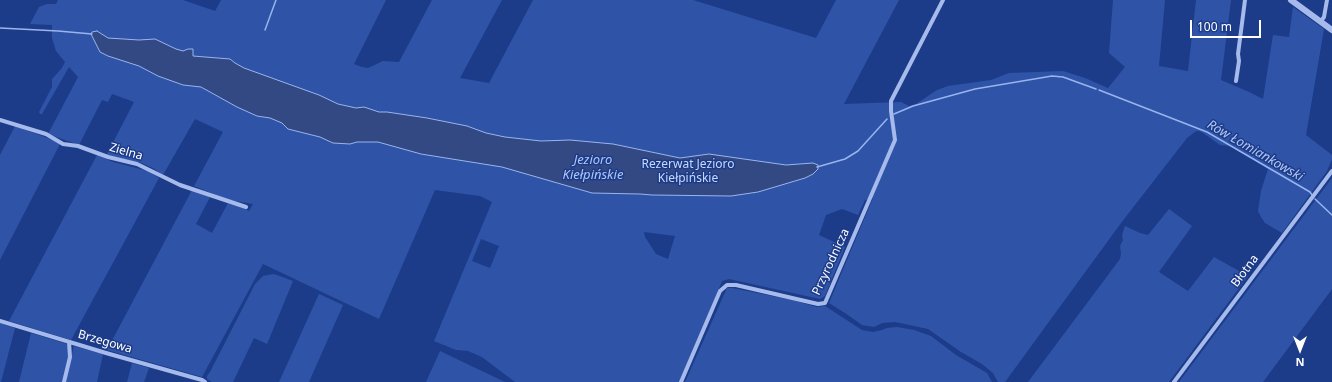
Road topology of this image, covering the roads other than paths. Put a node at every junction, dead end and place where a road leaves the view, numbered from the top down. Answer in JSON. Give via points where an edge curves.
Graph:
{"nodes":[{"id":1,"x":943,"y":0,"type":"edge"},
{"id":2,"x":1245,"y":0,"type":"edge"},
{"id":3,"x":1327,"y":0,"type":"edge"},
{"id":4,"x":1293,"y":1,"type":"edge"},
{"id":5,"x":1320,"y":21,"type":"junction"},
{"id":6,"x":1332,"y":30,"type":"edge"},
{"id":7,"x":1236,"y":81,"type":"dead end"},
{"id":8,"x":0,"y":120,"type":"edge"},
{"id":9,"x":1332,"y":171,"type":"edge"},
{"id":10,"x":246,"y":207,"type":"dead end"},
{"id":11,"x":0,"y":321,"type":"edge"},
{"id":12,"x":70,"y":342,"type":"junction"},
{"id":13,"x":64,"y":382,"type":"edge"},
{"id":14,"x":205,"y":382,"type":"edge"},
{"id":15,"x":681,"y":382,"type":"edge"},
{"id":16,"x":1174,"y":382,"type":"edge"}],
"edges":[{"from":1,"to":15,"type":"street","name":"Przyrodnicza","via":[[891,101],[890,111],[895,140],[825,303],[818,304],[727,285],[720,291]]},
{"from":2,"to":7,"type":"street"},
{"from":3,"to":5,"type":"street","via":[[1324,17]]},
{"from":4,"to":5,"type":"street"},
{"from":5,"to":6,"type":"street"},
{"from":8,"to":10,"type":"street","name":"Zielna","via":[[46,134],[63,144],[138,164],[180,185]]},
{"from":9,"to":16,"type":"street","name":"Błotna"},
{"from":11,"to":12,"type":"street","name":"Brzegowa"},
{"from":12,"to":13,"type":"street","via":[[70,357]]},
{"from":12,"to":14,"type":"street","name":"Brzegowa"}]}
